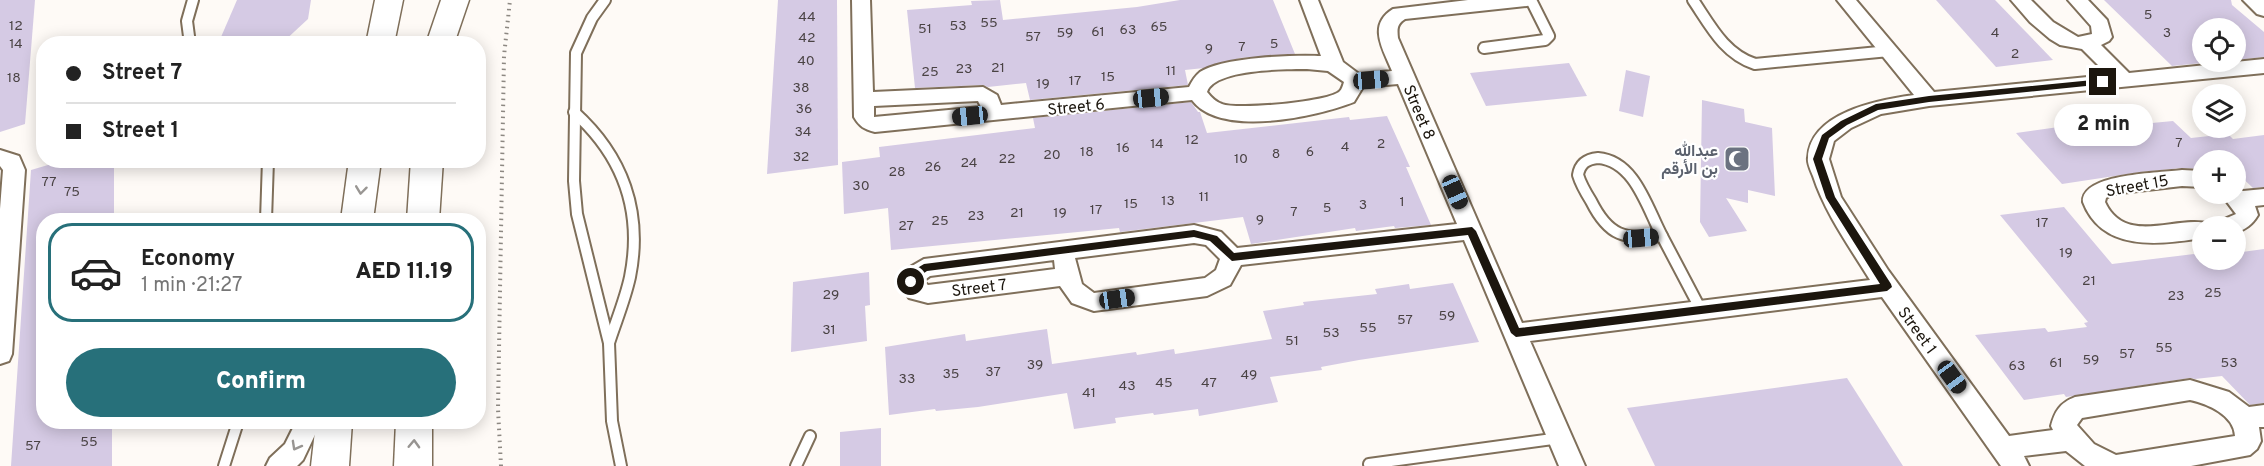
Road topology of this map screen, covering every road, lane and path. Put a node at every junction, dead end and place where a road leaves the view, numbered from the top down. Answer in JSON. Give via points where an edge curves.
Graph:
{"nodes":[{"id":1,"x":193,"y":0,"type":"edge"},
{"id":2,"x":389,"y":0,"type":"edge"},
{"id":3,"x":447,"y":0,"type":"edge"},
{"id":4,"x":455,"y":0,"type":"edge"},
{"id":5,"x":510,"y":0,"type":"edge"},
{"id":6,"x":605,"y":0,"type":"edge"},
{"id":7,"x":861,"y":0,"type":"edge"},
{"id":8,"x":1309,"y":0,"type":"edge"},
{"id":9,"x":1529,"y":0,"type":"edge"},
{"id":10,"x":1693,"y":0,"type":"edge"},
{"id":11,"x":1846,"y":0,"type":"edge"},
{"id":12,"x":2020,"y":0,"type":"edge"},
{"id":13,"x":2077,"y":0,"type":"edge"},
{"id":14,"x":2252,"y":0,"type":"edge"},
{"id":15,"x":1449,"y":3,"type":"edge"},
{"id":16,"x":2264,"y":10,"type":"edge"},
{"id":17,"x":189,"y":36,"type":"edge"},
{"id":18,"x":382,"y":36,"type":"edge"},
{"id":19,"x":441,"y":36,"type":"edge"},
{"id":20,"x":442,"y":36,"type":"edge"},
{"id":21,"x":2087,"y":43,"type":"junction"},
{"id":22,"x":1484,"y":48,"type":"dead end"},
{"id":23,"x":1889,"y":51,"type":"junction"},
{"id":24,"x":1334,"y":65,"type":"junction"},
{"id":25,"x":2264,"y":66,"type":"edge"},
{"id":26,"x":1404,"y":77,"type":"junction"},
{"id":27,"x":2125,"y":80,"type":"junction"},
{"id":28,"x":1353,"y":81,"type":"junction"},
{"id":29,"x":1197,"y":93,"type":"junction"},
{"id":30,"x":1929,"y":99,"type":"junction"},
{"id":31,"x":574,"y":112,"type":"junction"},
{"id":32,"x":0,"y":158,"type":"edge"},
{"id":33,"x":268,"y":168,"type":"edge"},
{"id":34,"x":363,"y":168,"type":"edge"},
{"id":35,"x":426,"y":168,"type":"edge"},
{"id":36,"x":2192,"y":178,"type":"edge"},
{"id":37,"x":2246,"y":197,"type":"edge"},
{"id":38,"x":2264,"y":197,"type":"edge"},
{"id":39,"x":266,"y":213,"type":"edge"},
{"id":40,"x":358,"y":213,"type":"edge"},
{"id":41,"x":423,"y":213,"type":"edge"},
{"id":42,"x":1472,"y":231,"type":"junction"},
{"id":43,"x":2192,"y":231,"type":"edge"},
{"id":44,"x":1662,"y":236,"type":"junction"},
{"id":45,"x":1063,"y":249,"type":"junction"},
{"id":46,"x":1232,"y":257,"type":"junction"},
{"id":47,"x":1068,"y":276,"type":"junction"},
{"id":48,"x":1887,"y":287,"type":"junction"},
{"id":49,"x":1701,"y":310,"type":"junction"},
{"id":50,"x":1516,"y":333,"type":"junction"},
{"id":51,"x":609,"y":343,"type":"junction"},
{"id":52,"x":0,"y":354,"type":"edge"},
{"id":53,"x":2254,"y":417,"type":"edge"},
{"id":54,"x":236,"y":429,"type":"edge"},
{"id":55,"x":305,"y":429,"type":"edge"},
{"id":56,"x":333,"y":429,"type":"edge"},
{"id":57,"x":414,"y":429,"type":"edge"},
{"id":58,"x":810,"y":436,"type":"dead end"},
{"id":59,"x":1560,"y":438,"type":"junction"},
{"id":60,"x":2071,"y":439,"type":"junction"},
{"id":61,"x":2010,"y":457,"type":"edge"},
{"id":62,"x":1369,"y":464,"type":"dead end"},
{"id":63,"x":224,"y":466,"type":"edge"},
{"id":64,"x":279,"y":466,"type":"edge"},
{"id":65,"x":330,"y":466,"type":"edge"},
{"id":66,"x":413,"y":466,"type":"edge"},
{"id":67,"x":501,"y":466,"type":"edge"},
{"id":68,"x":621,"y":466,"type":"edge"},
{"id":69,"x":796,"y":466,"type":"edge"},
{"id":70,"x":1572,"y":466,"type":"edge"}],
"edges":[{"from":1,"to":17,"type":"lane","via":[[187,21]]},
{"from":2,"to":18,"type":"highway"},
{"from":3,"to":19,"type":"highway"},
{"from":4,"to":20,"type":"highway"},
{"from":5,"to":67,"type":"path","via":[[504,56],[498,409]]},
{"from":6,"to":31,"type":"lane","via":[[576,52]]},
{"from":7,"to":29,"type":"street","name":"Street 6","via":[[864,117],[875,125]]},
{"from":8,"to":24,"type":"street"},
{"from":9,"to":15,"type":"street","name":"Street 8"},
{"from":9,"to":22,"type":"lane","via":[[1549,36],[1545,40]]},
{"from":10,"to":23,"type":"lane","via":[[1733,55],[1744,62]]},
{"from":11,"to":23,"type":"street"},
{"from":12,"to":21,"type":"street","via":[[2048,29],[2067,40]]},
{"from":13,"to":21,"type":"street","via":[[2103,31],[2102,37]]},
{"from":14,"to":16,"type":"street"},
{"from":15,"to":26,"type":"street","name":"Street 8","via":[[1390,18],[1386,27],[1388,38]]},
{"from":21,"to":27,"type":"street"},
{"from":23,"to":30,"type":"street"},
{"from":24,"to":28,"type":"street"},
{"from":24,"to":29,"type":"street","via":[[1311,62],[1226,70],[1206,77]]},
{"from":25,"to":27,"type":"street","name":"Street 1"},
{"from":26,"to":28,"type":"street"},
{"from":26,"to":42,"type":"street","name":"Street 8"},
{"from":27,"to":30,"type":"street","name":"Street 1"},
{"from":28,"to":29,"type":"street","via":[[1347,97],[1338,102],[1236,114],[1214,109]]},
{"from":30,"to":48,"type":"street","name":"Street 1","via":[[1876,108],[1844,123],[1825,137],[1818,159],[1830,198]]},
{"from":31,"to":51,"type":"lane","via":[[577,214]]},
{"from":31,"to":51,"type":"lane","via":[[592,125],[612,152],[626,182],[634,226],[630,276]]},
{"from":32,"to":52,"type":"street","via":[[11,161],[14,170]]},
{"from":33,"to":39,"type":"lane"},
{"from":34,"to":40,"type":"highway","one_way":true},
{"from":35,"to":41,"type":"highway"},
{"from":36,"to":43,"type":"street","name":"Street 15","via":[[2107,187],[2093,198],[2094,206],[2107,220],[2125,231],[2149,237]]},
{"from":37,"to":38,"type":"street"},
{"from":42,"to":46,"type":"street"},
{"from":42,"to":50,"type":"street","name":"Street 8"},
{"from":44,"to":44,"type":"lane","via":[[1623,166],[1612,159],[1599,158],[1582,164],[1580,180],[1607,228],[1627,237]]},
{"from":44,"to":49,"type":"lane"},
{"from":45,"to":46,"type":"street","name":"Street 7","via":[[1194,234],[1214,238]]},
{"from":45,"to":47,"type":"street"},
{"from":45,"to":47,"type":"street","name":"Street 7","via":[[924,268],[911,282],[917,291],[928,294]]},
{"from":46,"to":47,"type":"street","via":[[1222,280],[1207,287],[1094,302],[1071,289]]},
{"from":48,"to":49,"type":"street"},
{"from":48,"to":61,"type":"street","name":"Street 1"},
{"from":49,"to":50,"type":"street"},
{"from":50,"to":59,"type":"street","name":"Street 8"},
{"from":51,"to":68,"type":"lane","via":[[612,421]]},
{"from":53,"to":60,"type":"street","via":[[2248,441],[2241,447],[2116,466],[2095,459]]},
{"from":53,"to":60,"type":"street","via":[[2206,392],[2190,390],[2074,408],[2064,426]]},
{"from":54,"to":63,"type":"lane"},
{"from":55,"to":64,"type":"street","one_way":true,"via":[[294,452]]},
{"from":56,"to":65,"type":"highway"},
{"from":66,"to":57,"type":"highway","one_way":true},
{"from":58,"to":69,"type":"lane"},
{"from":59,"to":62,"type":"lane"},
{"from":59,"to":70,"type":"street","name":"Street 8"},
{"from":60,"to":61,"type":"street"}]}
